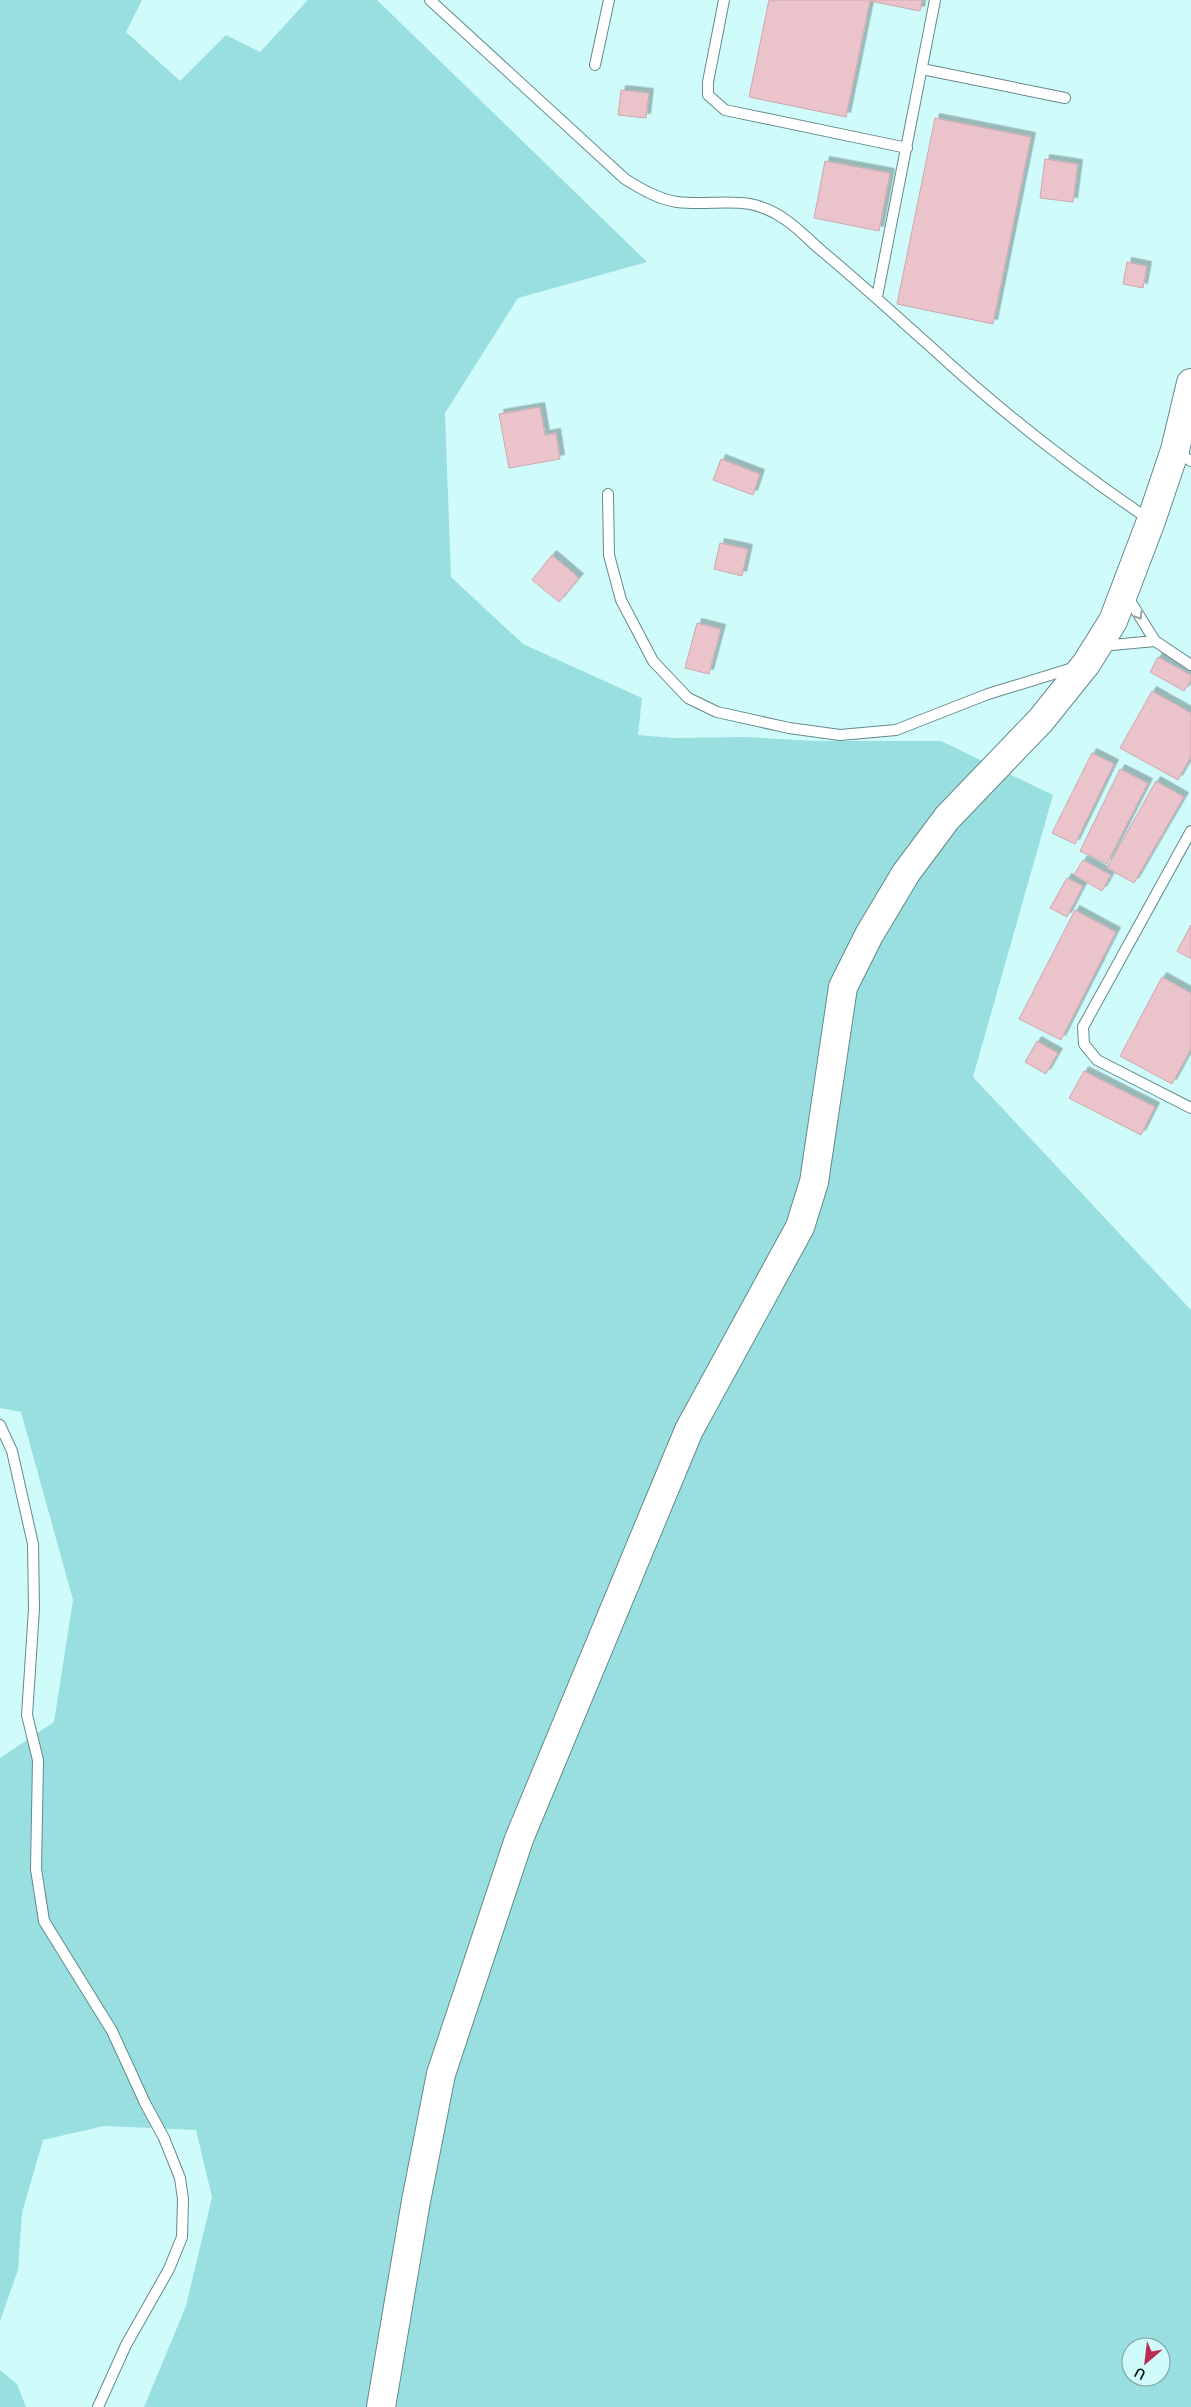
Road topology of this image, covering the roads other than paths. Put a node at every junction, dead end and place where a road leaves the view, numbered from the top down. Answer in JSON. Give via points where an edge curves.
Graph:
{"nodes":[{"id":1,"x":430,"y":0,"type":"edge"},
{"id":2,"x":609,"y":0,"type":"edge"},
{"id":3,"x":724,"y":0,"type":"edge"},
{"id":4,"x":935,"y":0,"type":"edge"},
{"id":5,"x":595,"y":65,"type":"dead end"},
{"id":6,"x":922,"y":69,"type":"junction"},
{"id":7,"x":1065,"y":98,"type":"dead end"},
{"id":8,"x":907,"y":148,"type":"junction"},
{"id":9,"x":877,"y":297,"type":"junction"},
{"id":10,"x":1191,"y":383,"type":"edge"},
{"id":11,"x":1183,"y":456,"type":"edge"},
{"id":12,"x":608,"y":494,"type":"dead end"},
{"id":13,"x":1151,"y":520,"type":"junction"},
{"id":14,"x":1124,"y":591,"type":"junction"},
{"id":15,"x":1155,"y":641,"type":"junction"},
{"id":16,"x":1092,"y":655,"type":"junction"},
{"id":17,"x":1191,"y":665,"type":"edge"},
{"id":18,"x":1191,"y":831,"type":"edge"},
{"id":19,"x":1191,"y":1108,"type":"edge"},
{"id":20,"x":0,"y":1426,"type":"edge"},
{"id":21,"x":98,"y":2407,"type":"edge"},
{"id":22,"x":381,"y":2407,"type":"edge"}],
"edges":[{"from":1,"to":9,"type":"lane","via":[[625,179],[645,192],[676,202],[744,202],[763,207],[786,220]]},
{"from":2,"to":5,"type":"lane"},
{"from":3,"to":8,"type":"lane","via":[[708,82],[708,95],[713,101],[725,110]]},
{"from":4,"to":6,"type":"lane"},
{"from":6,"to":7,"type":"lane"},
{"from":6,"to":8,"type":"lane"},
{"from":8,"to":9,"type":"lane"},
{"from":9,"to":13,"type":"lane","via":[[932,349],[1032,434]]},
{"from":10,"to":11,"type":"main road"},
{"from":11,"to":13,"type":"main road"},
{"from":12,"to":16,"type":"lane","via":[[609,555],[621,600],[653,662],[688,698],[716,712],[840,735],[896,730]]},
{"from":13,"to":14,"type":"main road"},
{"from":14,"to":15,"type":"lane","one_way":true},
{"from":14,"to":16,"type":"main road","via":[[1113,621]]},
{"from":15,"to":16,"type":"lane"},
{"from":15,"to":17,"type":"lane"},
{"from":16,"to":22,"type":"main road","via":[[1041,720],[948,818],[906,873],[869,935],[843,988],[814,1182],[800,1227],[689,1430],[519,1839],[441,2074]]},
{"from":18,"to":19,"type":"lane","via":[[1083,1026],[1084,1044],[1097,1060]]},
{"from":20,"to":21,"type":"lane","via":[[12,1451],[34,1544],[34,1609],[27,1715],[38,1760],[36,1869],[44,1921],[112,2031],[164,2138],[180,2178],[183,2199],[182,2237],[169,2269],[126,2345]]}]}
